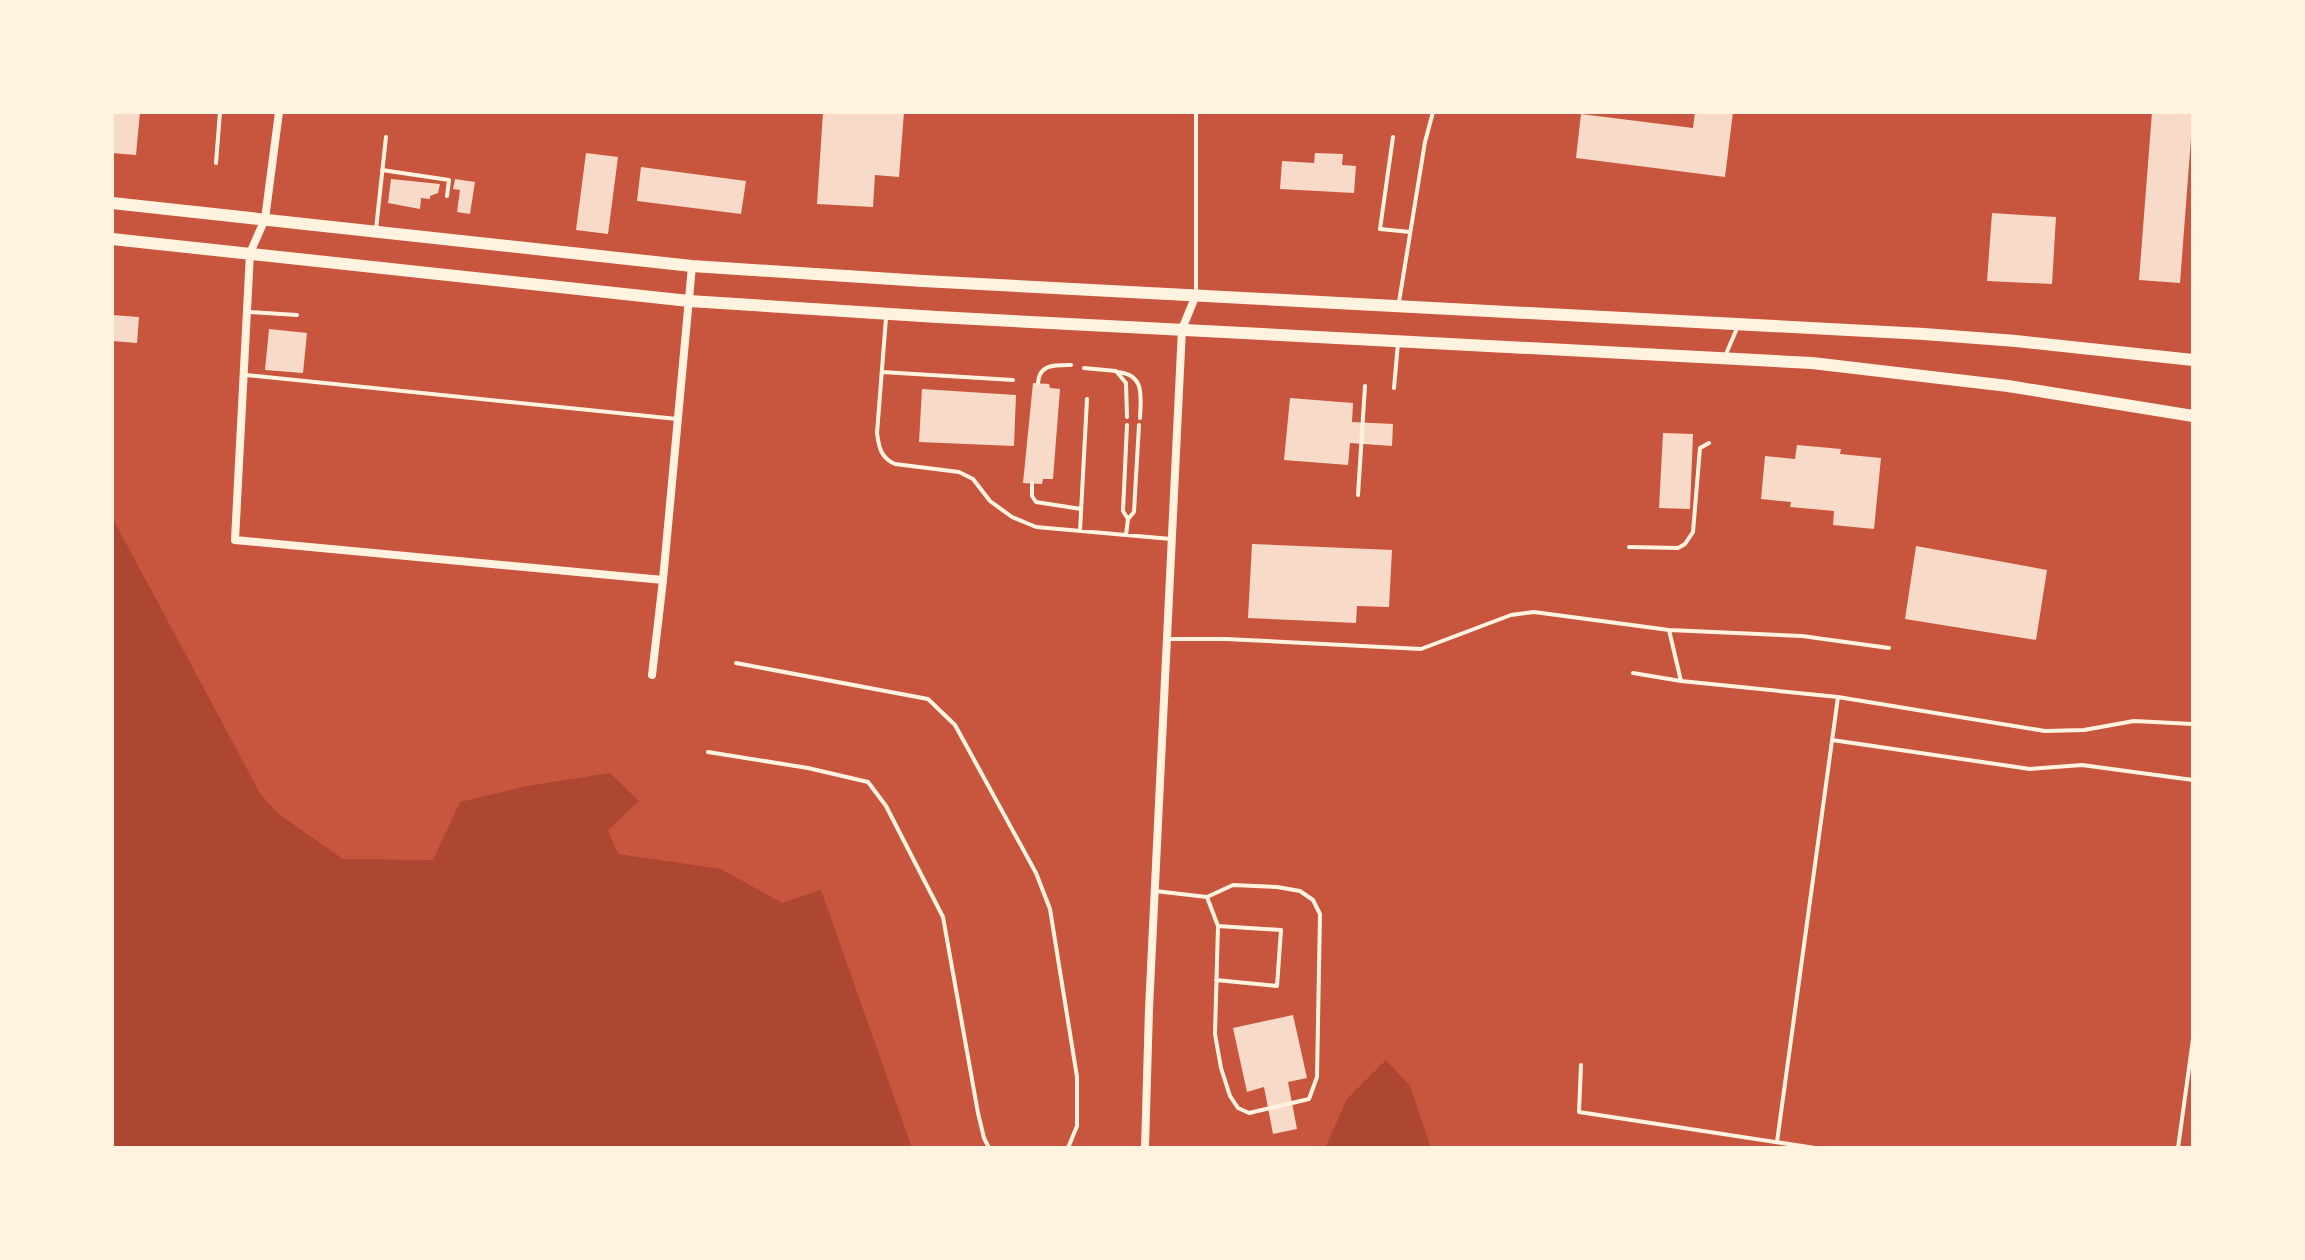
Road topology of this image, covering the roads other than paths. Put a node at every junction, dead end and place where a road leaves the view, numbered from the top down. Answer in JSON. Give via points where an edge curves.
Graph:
{"nodes":[{"id":1,"x":220,"y":112,"type":"edge"},
{"id":2,"x":279,"y":112,"type":"edge"},
{"id":3,"x":1196,"y":112,"type":"edge"},
{"id":4,"x":1433,"y":112,"type":"edge"},
{"id":5,"x":386,"y":137,"type":"dead end"},
{"id":6,"x":1393,"y":137,"type":"dead end"},
{"id":7,"x":216,"y":163,"type":"dead end"},
{"id":8,"x":382,"y":170,"type":"junction"},
{"id":9,"x":447,"y":196,"type":"dead end"},
{"id":10,"x":112,"y":203,"type":"edge"},
{"id":11,"x":265,"y":219,"type":"junction"},
{"id":12,"x":376,"y":231,"type":"junction"},
{"id":13,"x":1410,"y":232,"type":"junction"},
{"id":14,"x":112,"y":239,"type":"edge"},
{"id":15,"x":250,"y":253,"type":"junction"},
{"id":16,"x":692,"y":266,"type":"junction"},
{"id":17,"x":1196,"y":294,"type":"junction"},
{"id":18,"x":689,"y":301,"type":"junction"},
{"id":19,"x":1399,"y":304,"type":"junction"},
{"id":20,"x":247,"y":312,"type":"junction"},
{"id":21,"x":887,"y":314,"type":"junction"},
{"id":22,"x":297,"y":315,"type":"dead end"},
{"id":23,"x":1739,"y":323,"type":"junction"},
{"id":24,"x":1182,"y":329,"type":"junction"},
{"id":25,"x":1398,"y":340,"type":"junction"},
{"id":26,"x":1724,"y":358,"type":"junction"},
{"id":27,"x":2193,"y":360,"type":"edge"},
{"id":28,"x":1071,"y":365,"type":"dead end"},
{"id":29,"x":1084,"y":368,"type":"dead end"},
{"id":30,"x":1116,"y":371,"type":"junction"},
{"id":31,"x":882,"y":372,"type":"junction"},
{"id":32,"x":243,"y":374,"type":"junction"},
{"id":33,"x":1013,"y":380,"type":"dead end"},
{"id":34,"x":1038,"y":383,"type":"dead end"},
{"id":35,"x":1365,"y":386,"type":"dead end"},
{"id":36,"x":1394,"y":388,"type":"dead end"},
{"id":37,"x":1087,"y":399,"type":"dead end"},
{"id":38,"x":2193,"y":416,"type":"edge"},
{"id":39,"x":1127,"y":417,"type":"dead end"},
{"id":40,"x":1140,"y":418,"type":"dead end"},
{"id":41,"x":677,"y":419,"type":"junction"},
{"id":42,"x":1127,"y":425,"type":"dead end"},
{"id":43,"x":1139,"y":425,"type":"dead end"},
{"id":44,"x":1709,"y":443,"type":"dead end"},
{"id":45,"x":1032,"y":483,"type":"dead end"},
{"id":46,"x":1358,"y":495,"type":"dead end"},
{"id":47,"x":1081,"y":509,"type":"junction"},
{"id":48,"x":1128,"y":519,"type":"junction"},
{"id":49,"x":1080,"y":531,"type":"junction"},
{"id":50,"x":1126,"y":535,"type":"junction"},
{"id":51,"x":1173,"y":539,"type":"junction"},
{"id":52,"x":1629,"y":547,"type":"dead end"},
{"id":53,"x":663,"y":580,"type":"junction"},
{"id":54,"x":1669,"y":630,"type":"junction"},
{"id":55,"x":1169,"y":639,"type":"junction"},
{"id":56,"x":1889,"y":648,"type":"dead end"},
{"id":57,"x":736,"y":663,"type":"dead end"},
{"id":58,"x":1633,"y":673,"type":"dead end"},
{"id":59,"x":652,"y":675,"type":"dead end"},
{"id":60,"x":1681,"y":681,"type":"junction"},
{"id":61,"x":1838,"y":697,"type":"junction"},
{"id":62,"x":2193,"y":724,"type":"edge"},
{"id":63,"x":1832,"y":740,"type":"junction"},
{"id":64,"x":708,"y":752,"type":"dead end"},
{"id":65,"x":2193,"y":780,"type":"edge"},
{"id":66,"x":1155,"y":891,"type":"junction"},
{"id":67,"x":1207,"y":897,"type":"junction"},
{"id":68,"x":1218,"y":926,"type":"junction"},
{"id":69,"x":1216,"y":980,"type":"junction"},
{"id":70,"x":2193,"y":1039,"type":"edge"},
{"id":71,"x":1581,"y":1065,"type":"dead end"},
{"id":72,"x":1777,"y":1142,"type":"junction"},
{"id":73,"x":989,"y":1148,"type":"edge"},
{"id":74,"x":1068,"y":1148,"type":"edge"},
{"id":75,"x":1145,"y":1148,"type":"edge"},
{"id":76,"x":1815,"y":1148,"type":"edge"},
{"id":77,"x":2178,"y":1148,"type":"edge"}],
"edges":[{"from":1,"to":7,"type":"lane"},
{"from":2,"to":11,"type":"street"},
{"from":3,"to":17,"type":"lane"},
{"from":4,"to":13,"type":"lane"},
{"from":5,"to":8,"type":"lane"},
{"from":6,"to":13,"type":"lane","via":[[1380,229]]},
{"from":8,"to":9,"type":"lane","via":[[449,180]]},
{"from":8,"to":12,"type":"lane"},
{"from":10,"to":11,"type":"main road"},
{"from":11,"to":12,"type":"main road"},
{"from":11,"to":15,"type":"street"},
{"from":12,"to":16,"type":"main road"},
{"from":13,"to":19,"type":"lane"},
{"from":14,"to":15,"type":"main road"},
{"from":15,"to":18,"type":"main road"},
{"from":15,"to":20,"type":"street"},
{"from":16,"to":17,"type":"main road"},
{"from":16,"to":18,"type":"street"},
{"from":17,"to":19,"type":"main road"},
{"from":17,"to":24,"type":"street"},
{"from":18,"to":21,"type":"main road"},
{"from":18,"to":41,"type":"street"},
{"from":19,"to":23,"type":"main road"},
{"from":20,"to":22,"type":"lane"},
{"from":20,"to":32,"type":"street"},
{"from":21,"to":24,"type":"main road"},
{"from":21,"to":31,"type":"lane"},
{"from":23,"to":26,"type":"lane"},
{"from":23,"to":27,"type":"main road","via":[[1973,337]]},
{"from":24,"to":25,"type":"main road"},
{"from":24,"to":51,"type":"street"},
{"from":25,"to":26,"type":"main road"},
{"from":25,"to":36,"type":"lane"},
{"from":26,"to":38,"type":"main road","via":[[2008,386]]},
{"from":28,"to":34,"type":"lane","via":[[1043,369]]},
{"from":29,"to":30,"type":"lane"},
{"from":30,"to":39,"type":"lane","via":[[1126,383]]},
{"from":30,"to":40,"type":"lane","via":[[1128,372],[1136,381]]},
{"from":31,"to":33,"type":"lane"},
{"from":31,"to":49,"type":"lane","via":[[877,433],[885,460],[959,472],[1012,517],[1036,527]]},
{"from":32,"to":41,"type":"lane"},
{"from":32,"to":53,"type":"street","via":[[235,540]]},
{"from":35,"to":46,"type":"lane"},
{"from":37,"to":47,"type":"lane"},
{"from":41,"to":53,"type":"street"},
{"from":42,"to":48,"type":"lane","via":[[1123,511]]},
{"from":43,"to":48,"type":"lane","via":[[1134,512]]},
{"from":44,"to":52,"type":"lane","via":[[1700,448],[1690,539],[1678,548]]},
{"from":45,"to":47,"type":"lane","via":[[1036,502]]},
{"from":47,"to":49,"type":"lane"},
{"from":48,"to":50,"type":"lane"},
{"from":49,"to":50,"type":"lane"},
{"from":50,"to":51,"type":"lane"},
{"from":51,"to":55,"type":"street"},
{"from":53,"to":59,"type":"street"},
{"from":54,"to":55,"type":"lane","via":[[1534,612],[1511,615],[1421,649]]},
{"from":54,"to":56,"type":"lane","via":[[1802,636]]},
{"from":54,"to":60,"type":"lane"},
{"from":55,"to":66,"type":"street"},
{"from":57,"to":74,"type":"lane","via":[[928,699],[955,725],[1036,873],[1050,909],[1077,1077],[1077,1126]]},
{"from":58,"to":60,"type":"lane"},
{"from":60,"to":61,"type":"lane"},
{"from":61,"to":62,"type":"lane","via":[[2052,731],[2134,721]]},
{"from":61,"to":63,"type":"lane"},
{"from":63,"to":65,"type":"lane","via":[[2030,769],[2082,765]]},
{"from":63,"to":72,"type":"lane"},
{"from":64,"to":73,"type":"lane","via":[[868,782],[886,806],[943,917]]},
{"from":66,"to":67,"type":"lane"},
{"from":66,"to":75,"type":"street"},
{"from":67,"to":68,"type":"lane"},
{"from":67,"to":69,"type":"lane","via":[[1233,885],[1300,891],[1313,900],[1320,914],[1317,1077],[1309,1099],[1249,1113],[1238,1108],[1221,1068],[1215,1034]]},
{"from":68,"to":69,"type":"lane"},
{"from":68,"to":69,"type":"lane","via":[[1281,930],[1277,986]]},
{"from":70,"to":77,"type":"lane"},
{"from":71,"to":72,"type":"lane","via":[[1579,1112]]},
{"from":72,"to":76,"type":"lane"}]}
